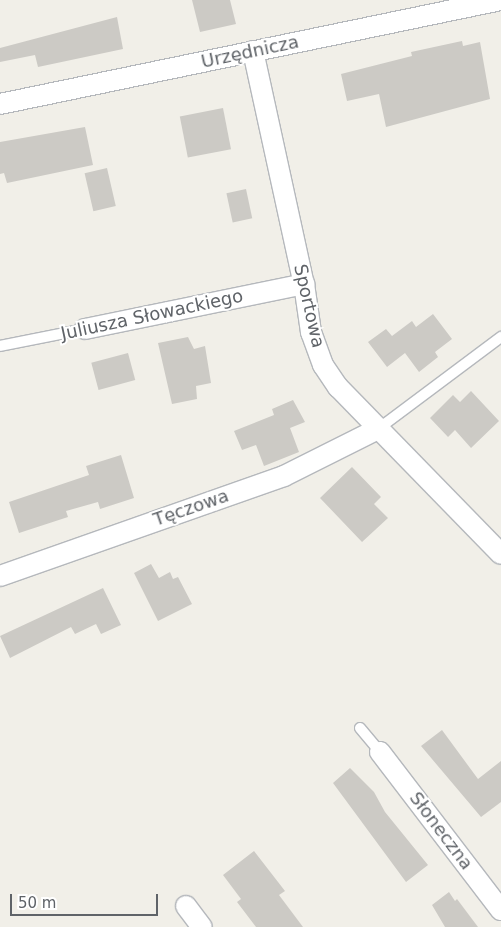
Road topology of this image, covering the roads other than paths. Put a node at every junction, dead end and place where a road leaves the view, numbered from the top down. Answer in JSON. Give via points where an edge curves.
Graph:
{"nodes":[{"id":1,"x":501,"y":0,"type":"edge"},
{"id":2,"x":253,"y":51,"type":"junction"},
{"id":3,"x":0,"y":104,"type":"edge"},
{"id":4,"x":304,"y":284,"type":"junction"},
{"id":5,"x":85,"y":329,"type":"joint"},
{"id":6,"x":501,"y":337,"type":"edge"},
{"id":7,"x":0,"y":346,"type":"edge"},
{"id":8,"x":378,"y":428,"type":"junction"},
{"id":9,"x":501,"y":554,"type":"edge"},
{"id":10,"x":0,"y":576,"type":"edge"},
{"id":11,"x":360,"y":728,"type":"dead end"},
{"id":12,"x":380,"y":752,"type":"joint"},
{"id":13,"x":186,"y":906,"type":"dead end"},
{"id":14,"x":501,"y":910,"type":"edge"},
{"id":15,"x":202,"y":927,"type":"edge"}],
"edges":[{"from":1,"to":2,"type":"street","name":"Urzędnicza"},
{"from":2,"to":3,"type":"street","name":"Urzędnicza"},
{"from":2,"to":4,"type":"street","name":"Sportowa"},
{"from":4,"to":5,"type":"street","name":"Juliusza Słowackiego"},
{"from":4,"to":8,"type":"street","name":"Sportowa","via":[[311,332],[323,365],[338,388]]},
{"from":5,"to":7,"type":"lane","name":"Juliusza Słowackiego"},
{"from":6,"to":8,"type":"lane"},
{"from":8,"to":9,"type":"street","name":"Sportowa"},
{"from":8,"to":10,"type":"street","name":"Tęczowa","via":[[284,476]]},
{"from":11,"to":12,"type":"lane"},
{"from":12,"to":14,"type":"street","name":"Słoneczna"},
{"from":13,"to":15,"type":"street"}]}
